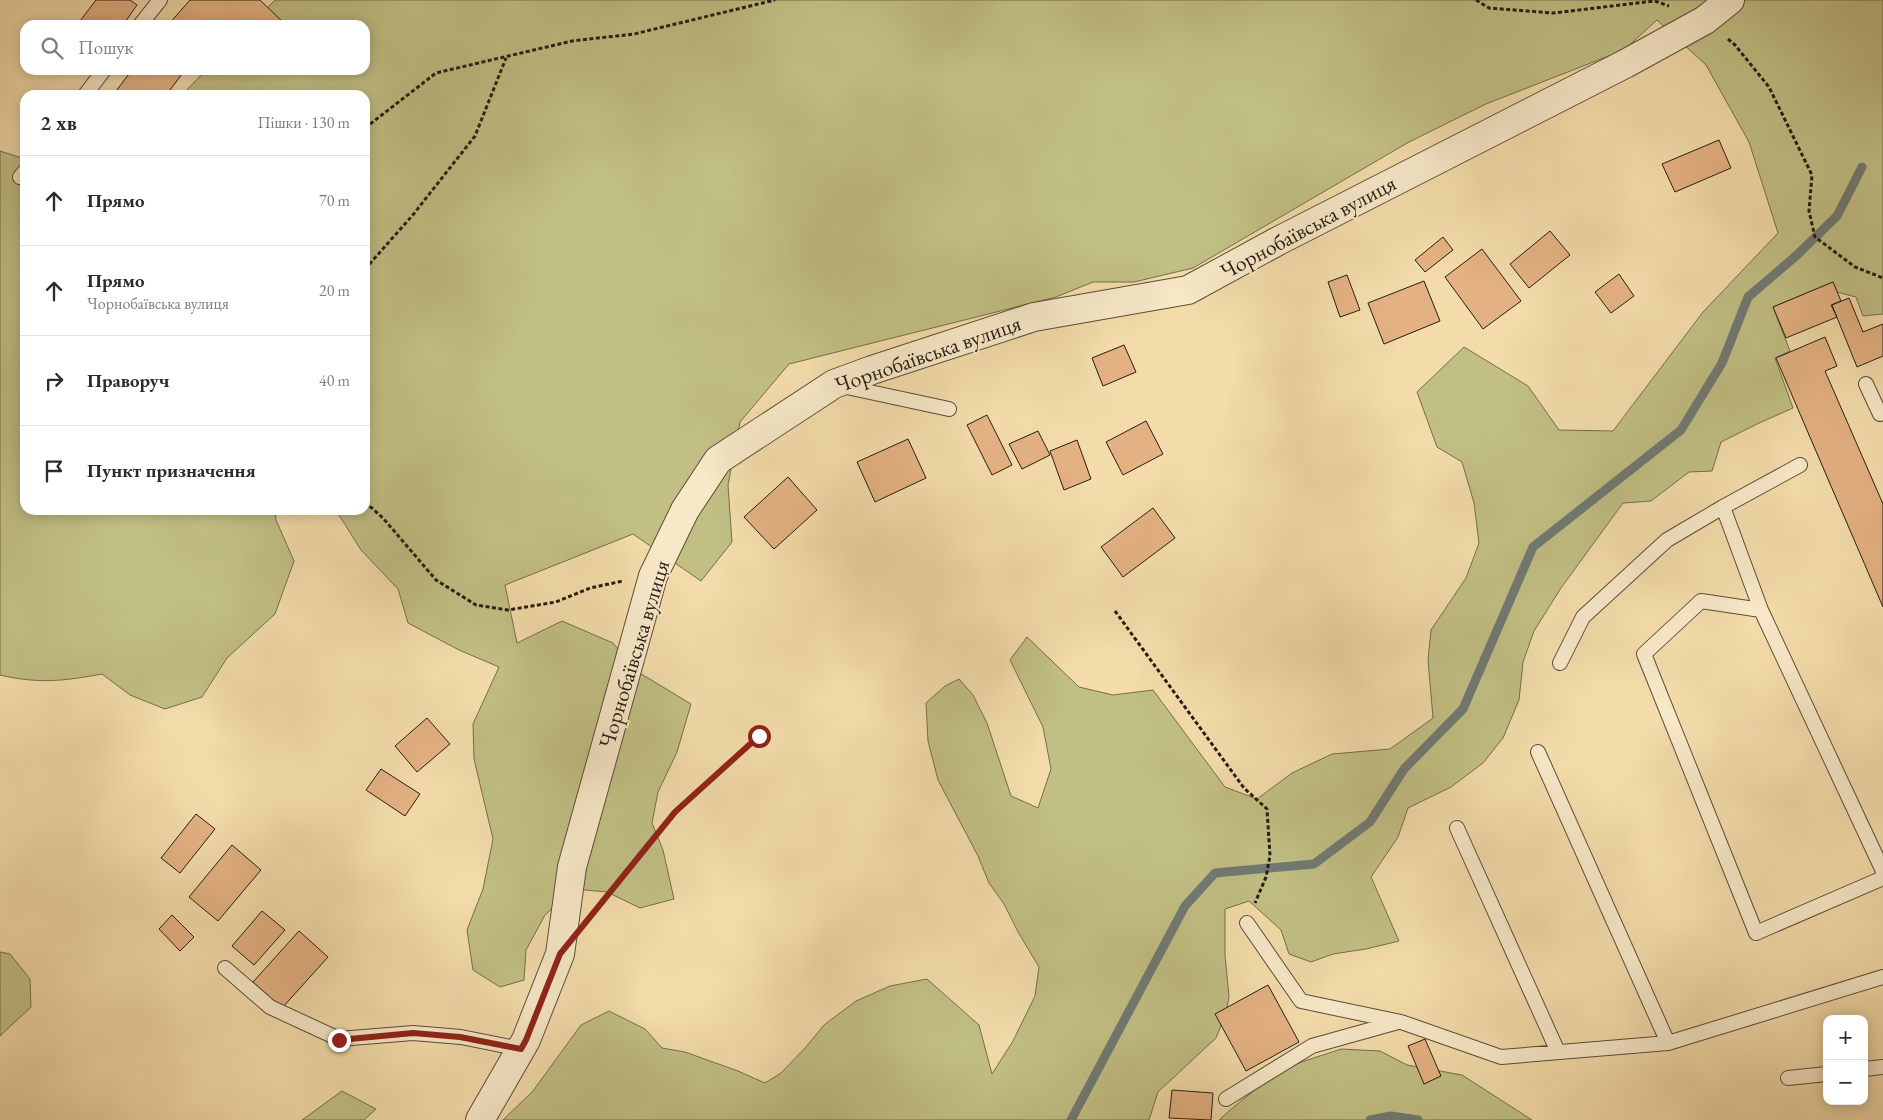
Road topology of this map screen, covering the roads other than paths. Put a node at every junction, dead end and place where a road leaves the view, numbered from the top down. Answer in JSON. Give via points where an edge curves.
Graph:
{"nodes":[{"id":1,"x":1730,"y":0,"type":"edge"},
{"id":2,"x":158,"y":1,"type":"edge"},
{"id":3,"x":144,"y":20,"type":"edge"},
{"id":4,"x":100,"y":75,"type":"edge"},
{"id":5,"x":89,"y":90,"type":"edge"},
{"id":6,"x":834,"y":384,"type":"junction"},
{"id":7,"x":1866,"y":384,"type":"dead end"},
{"id":8,"x":949,"y":409,"type":"dead end"},
{"id":9,"x":1882,"y":416,"type":"edge"},
{"id":10,"x":1800,"y":465,"type":"dead end"},
{"id":11,"x":1723,"y":506,"type":"junction"},
{"id":12,"x":1761,"y":610,"type":"junction"},
{"id":13,"x":1560,"y":662,"type":"dead end"},
{"id":14,"x":1538,"y":752,"type":"dead end"},
{"id":15,"x":1457,"y":828,"type":"dead end"},
{"id":16,"x":1883,"y":871,"type":"edge"},
{"id":17,"x":1883,"y":878,"type":"edge"},
{"id":18,"x":1247,"y":923,"type":"road end"},
{"id":19,"x":225,"y":968,"type":"dead end"},
{"id":20,"x":1883,"y":977,"type":"edge"},
{"id":21,"x":1401,"y":1022,"type":"junction"},
{"id":22,"x":1668,"y":1043,"type":"junction"},
{"id":23,"x":521,"y":1049,"type":"junction"},
{"id":24,"x":1558,"y":1052,"type":"junction"},
{"id":25,"x":1883,"y":1067,"type":"edge"},
{"id":26,"x":1868,"y":1069,"type":"edge"},
{"id":27,"x":1823,"y":1074,"type":"edge"},
{"id":28,"x":1788,"y":1078,"type":"dead end"},
{"id":29,"x":1226,"y":1099,"type":"dead end"},
{"id":30,"x":480,"y":1120,"type":"edge"}],
"edges":[{"from":1,"to":6,"type":"street","name":"Чорнобаївська вулиця","via":[[1705,20],[1616,68],[1188,290],[1034,317]]},
{"from":2,"to":3,"type":"lane"},
{"from":4,"to":5,"type":"lane"},
{"from":6,"to":8,"type":"lane"},
{"from":6,"to":23,"type":"street","name":"Чорнобаївська вулиця","via":[[718,460],[685,510],[653,576],[572,867],[560,954]]},
{"from":7,"to":9,"type":"lane"},
{"from":10,"to":11,"type":"lane"},
{"from":11,"to":12,"type":"lane"},
{"from":11,"to":13,"type":"lane","via":[[1667,540],[1583,617]]},
{"from":12,"to":16,"type":"lane"},
{"from":12,"to":17,"type":"lane","via":[[1701,602],[1644,654],[1756,933]]},
{"from":14,"to":22,"type":"lane"},
{"from":15,"to":24,"type":"lane"},
{"from":18,"to":21,"type":"lane","via":[[1301,1001]]},
{"from":19,"to":23,"type":"lane","via":[[270,1008],[339,1040],[413,1033],[460,1037]]},
{"from":20,"to":22,"type":"lane"},
{"from":21,"to":24,"type":"lane","via":[[1501,1057]]},
{"from":21,"to":29,"type":"lane","via":[[1312,1046]]},
{"from":22,"to":24,"type":"lane"},
{"from":23,"to":30,"type":"street","name":"Чорнобаївська вулиця"},
{"from":25,"to":26,"type":"lane"},
{"from":27,"to":28,"type":"lane"}]}
